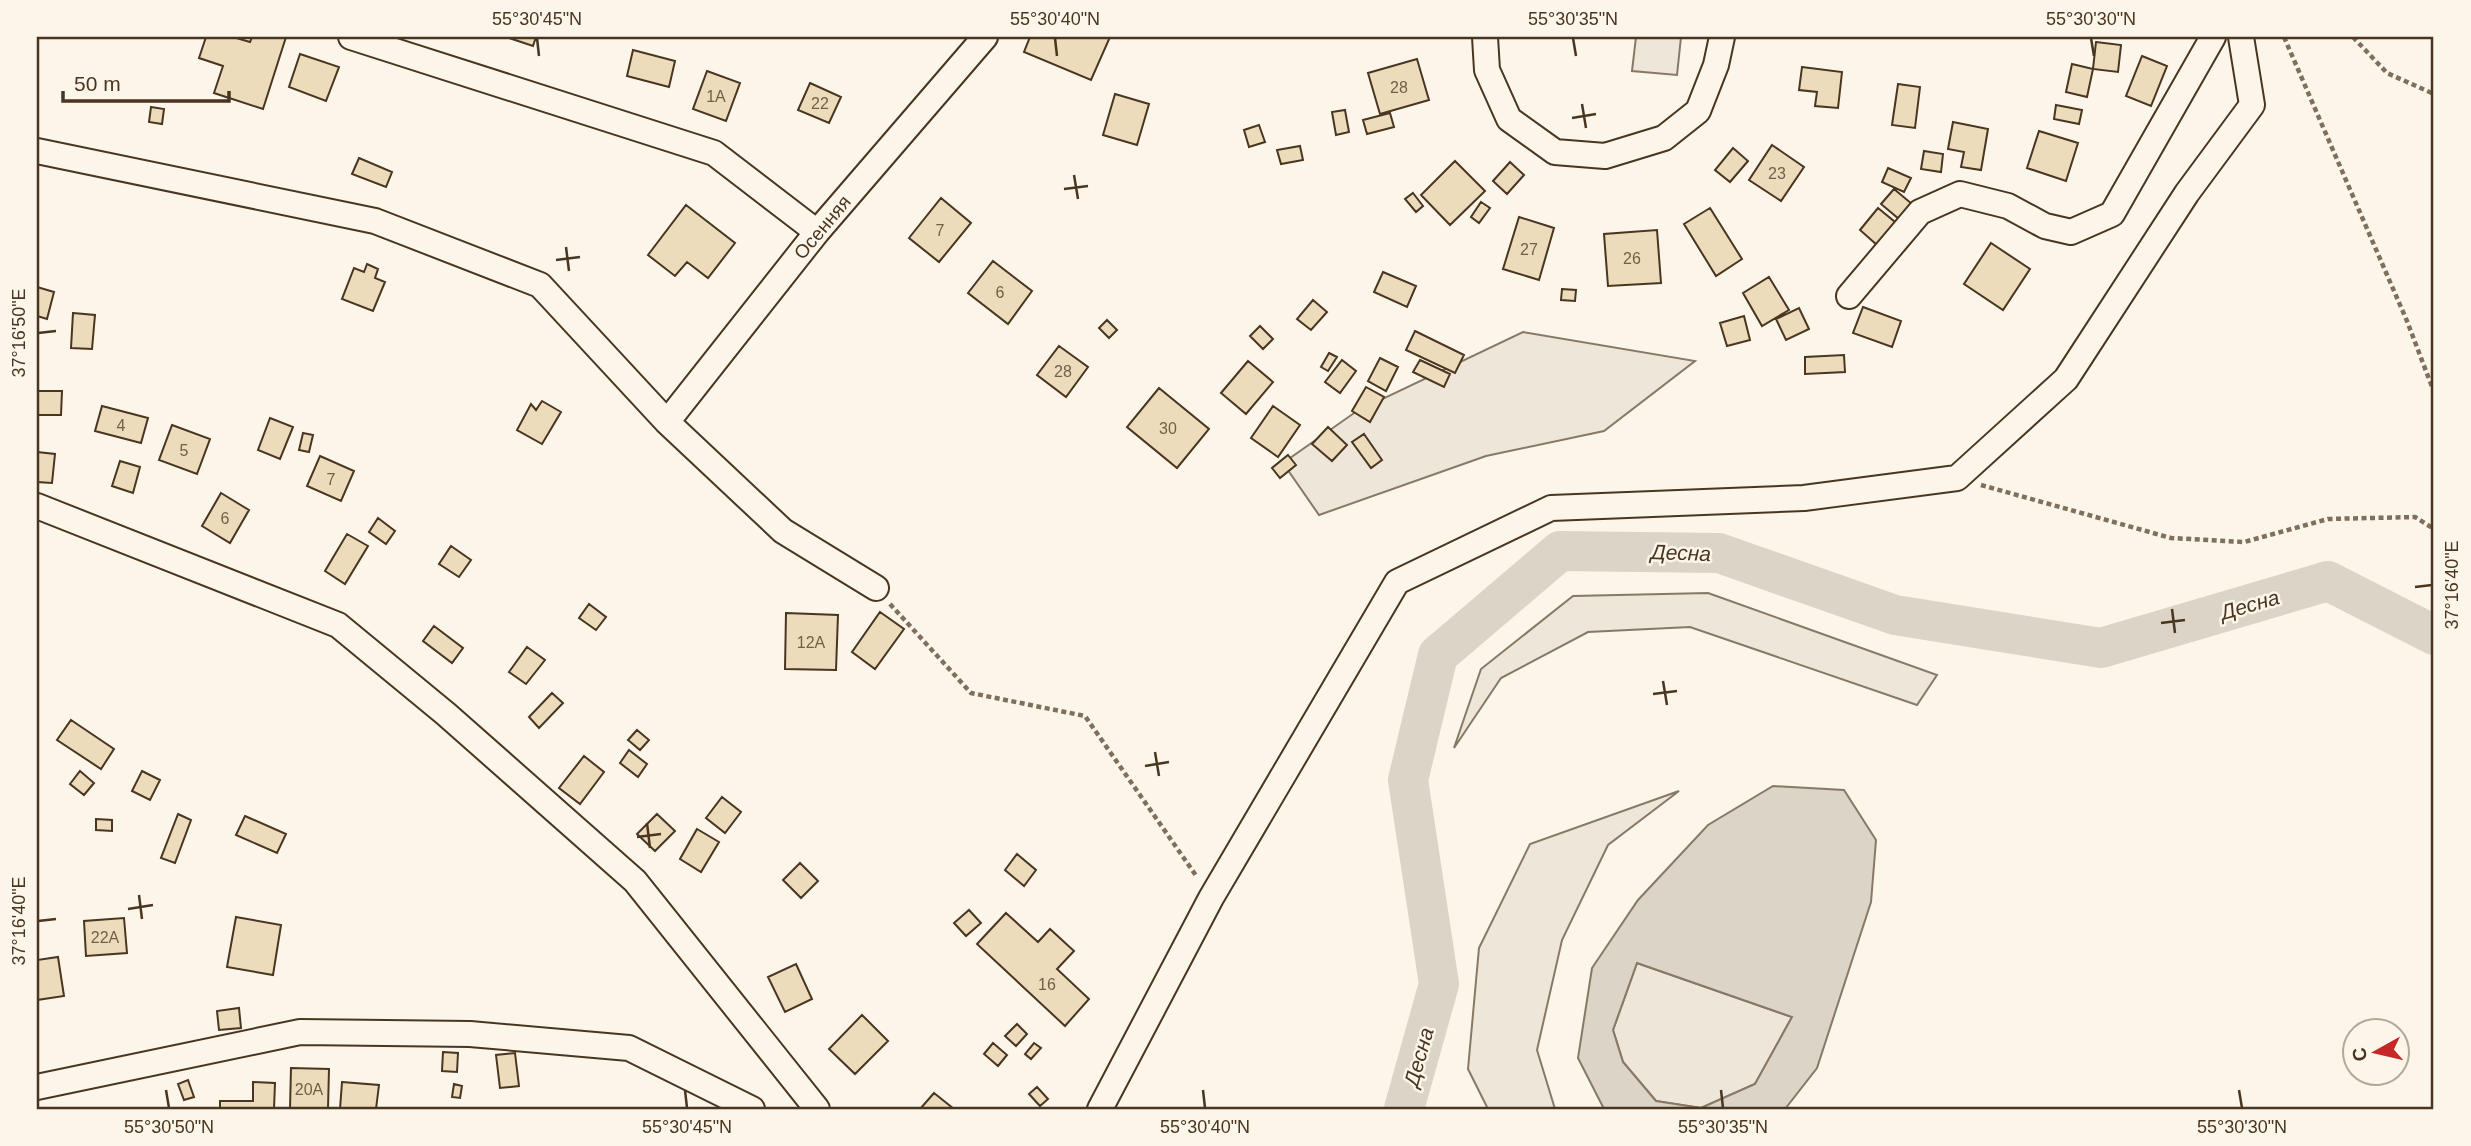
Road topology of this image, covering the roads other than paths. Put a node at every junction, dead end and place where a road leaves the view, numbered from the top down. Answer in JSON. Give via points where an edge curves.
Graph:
{"nodes":[{"id":1,"x":351,"y":37,"type":"edge"},
{"id":2,"x":985,"y":37,"type":"edge"},
{"id":3,"x":1485,"y":37,"type":"edge"},
{"id":4,"x":1722,"y":37,"type":"edge"},
{"id":5,"x":2213,"y":37,"type":"edge"},
{"id":6,"x":2241,"y":37,"type":"edge"},
{"id":7,"x":37,"y":151,"type":"edge"},
{"id":8,"x":817,"y":232,"type":"junction"},
{"id":9,"x":1849,"y":296,"type":"dead end"},
{"id":10,"x":667,"y":422,"type":"junction"},
{"id":11,"x":37,"y":506,"type":"edge"},
{"id":12,"x":876,"y":588,"type":"road end"},
{"id":13,"x":37,"y":1087,"type":"edge"},
{"id":14,"x":752,"y":1109,"type":"edge"},
{"id":15,"x":817,"y":1109,"type":"edge"},
{"id":16,"x":1100,"y":1109,"type":"edge"}],
"edges":[{"from":1,"to":8,"type":"street","via":[[714,153]]},
{"from":2,"to":8,"type":"street","name":"Осенняя"},
{"from":3,"to":4,"type":"street","via":[[1487,70],[1509,119],[1555,152],[1605,156],[1664,138],[1698,111]]},
{"from":5,"to":9,"type":"street","via":[[2112,214],[2071,232],[2045,226],[2008,206],[1960,194],[1920,212]]},
{"from":6,"to":16,"type":"street","via":[[2252,105],[2187,193],[2066,379],[1957,478],[1804,498],[1551,508],[1397,582],[1211,898]]},
{"from":7,"to":10,"type":"street","via":[[375,221],[540,285]]},
{"from":8,"to":10,"type":"street","name":"Осенняя"},
{"from":10,"to":12,"type":"street","via":[[783,531]]},
{"from":11,"to":15,"type":"street","via":[[338,625],[635,881]]},
{"from":13,"to":14,"type":"street","via":[[300,1032],[470,1034],[629,1048]]}]}
